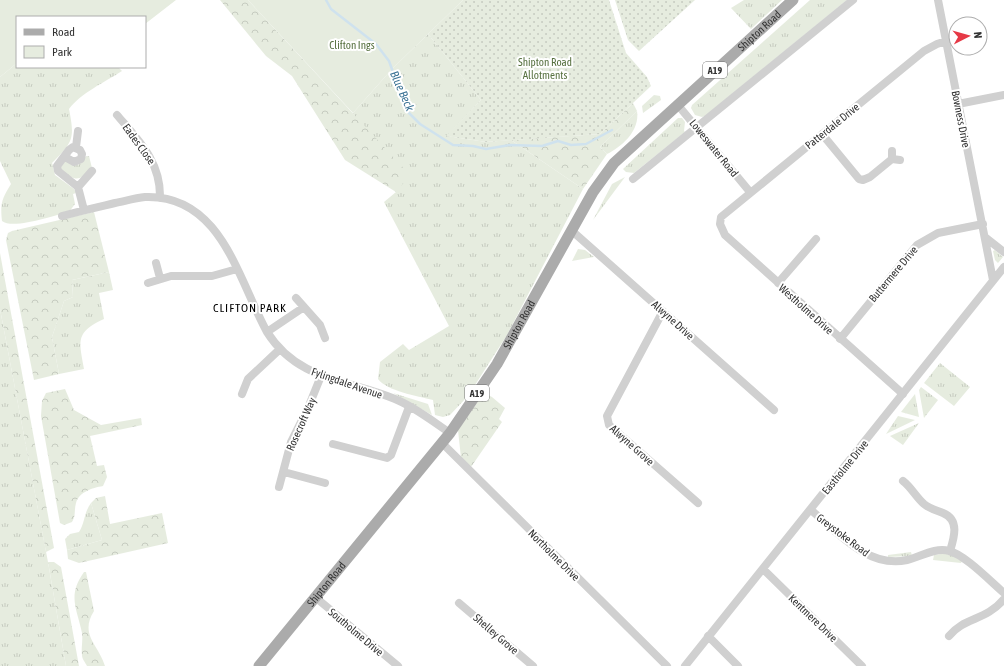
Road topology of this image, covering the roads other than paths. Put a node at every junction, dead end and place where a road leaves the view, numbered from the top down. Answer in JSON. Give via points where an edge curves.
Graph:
{"nodes":[{"id":1,"x":793,"y":0,"type":"edge"},
{"id":2,"x":853,"y":0,"type":"edge"},
{"id":3,"x":938,"y":0,"type":"edge"},
{"id":4,"x":946,"y":41,"type":"junction"},
{"id":5,"x":1004,"y":95,"type":"edge"},
{"id":6,"x":677,"y":104,"type":"junction"},
{"id":7,"x":958,"y":104,"type":"junction"},
{"id":8,"x":117,"y":115,"type":"dead end"},
{"id":9,"x":698,"y":127,"type":"junction"},
{"id":10,"x":78,"y":131,"type":"dead end"},
{"id":11,"x":822,"y":134,"type":"junction"},
{"id":12,"x":76,"y":147,"type":"junction"},
{"id":13,"x":65,"y":157,"type":"junction"},
{"id":14,"x":895,"y":157,"type":"dead end"},
{"id":15,"x":92,"y":171,"type":"dead end"},
{"id":16,"x":633,"y":179,"type":"dead end"},
{"id":17,"x":79,"y":190,"type":"junction"},
{"id":18,"x":750,"y":192,"type":"junction"},
{"id":19,"x":160,"y":198,"type":"junction"},
{"id":20,"x":84,"y":210,"type":"junction"},
{"id":21,"x":62,"y":216,"type":"dead end"},
{"id":22,"x":721,"y":217,"type":"joint"},
{"id":23,"x":983,"y":224,"type":"junction"},
{"id":24,"x":572,"y":230,"type":"junction"},
{"id":25,"x":986,"y":238,"type":"junction"},
{"id":26,"x":816,"y":239,"type":"dead end"},
{"id":27,"x":1004,"y":252,"type":"edge"},
{"id":28,"x":156,"y":263,"type":"dead end"},
{"id":29,"x":1004,"y":267,"type":"edge"},
{"id":30,"x":237,"y":269,"type":"junction"},
{"id":31,"x":160,"y":278,"type":"junction"},
{"id":32,"x":993,"y":280,"type":"junction"},
{"id":33,"x":778,"y":282,"type":"junction"},
{"id":34,"x":148,"y":283,"type":"dead end"},
{"id":35,"x":296,"y":298,"type":"dead end"},
{"id":36,"x":304,"y":307,"type":"junction"},
{"id":37,"x":663,"y":311,"type":"junction"},
{"id":38,"x":267,"y":332,"type":"junction"},
{"id":39,"x":325,"y":338,"type":"dead end"},
{"id":40,"x":840,"y":339,"type":"junction"},
{"id":41,"x":280,"y":349,"type":"junction"},
{"id":42,"x":321,"y":376,"type":"junction"},
{"id":43,"x":242,"y":394,"type":"dead end"},
{"id":44,"x":903,"y":394,"type":"junction"},
{"id":45,"x":410,"y":407,"type":"junction"},
{"id":46,"x":774,"y":410,"type":"dead end"},
{"id":47,"x":450,"y":433,"type":"junction"},
{"id":48,"x":442,"y":443,"type":"junction"},
{"id":49,"x":333,"y":444,"type":"dead end"},
{"id":50,"x":284,"y":472,"type":"junction"},
{"id":51,"x":909,"y":482,"type":"dead end"},
{"id":52,"x":325,"y":483,"type":"dead end"},
{"id":53,"x":280,"y":487,"type":"dead end"},
{"id":54,"x":698,"y":503,"type":"dead end"},
{"id":55,"x":810,"y":510,"type":"junction"},
{"id":56,"x":950,"y":551,"type":"junction"},
{"id":57,"x":763,"y":569,"type":"junction"},
{"id":58,"x":1004,"y":593,"type":"edge"},
{"id":59,"x":315,"y":598,"type":"junction"},
{"id":60,"x":1004,"y":599,"type":"edge"},
{"id":61,"x":459,"y":603,"type":"dead end"},
{"id":62,"x":708,"y":636,"type":"junction"},
{"id":63,"x":949,"y":636,"type":"dead end"},
{"id":64,"x":261,"y":665,"type":"edge"},
{"id":65,"x":398,"y":666,"type":"edge"},
{"id":66,"x":533,"y":666,"type":"edge"},
{"id":67,"x":667,"y":666,"type":"edge"},
{"id":68,"x":685,"y":666,"type":"edge"},
{"id":69,"x":738,"y":666,"type":"edge"},
{"id":70,"x":862,"y":666,"type":"edge"}],
"edges":[{"from":1,"to":6,"type":"main road","name":"Shipton Road","number":"A19"},
{"from":2,"to":9,"type":"street"},
{"from":3,"to":4,"type":"street","name":"Bowness Drive"},
{"from":4,"to":7,"type":"street","name":"Bowness Drive"},
{"from":4,"to":11,"type":"street","name":"Patterdale Drive","via":[[924,51]]},
{"from":5,"to":7,"type":"street"},
{"from":6,"to":9,"type":"street","name":"Loweswater Road"},
{"from":6,"to":24,"type":"main road","name":"Shipton Road","number":"A19","via":[[614,163],[593,192]]},
{"from":7,"to":23,"type":"street","name":"Bowness Drive"},
{"from":8,"to":19,"type":"street","name":"Eades Close","via":[[155,166],[160,181]]},
{"from":9,"to":16,"type":"street"},
{"from":9,"to":18,"type":"street","name":"Loweswater Road"},
{"from":10,"to":12,"type":"street"},
{"from":11,"to":14,"type":"street","via":[[859,179],[870,177]]},
{"from":11,"to":18,"type":"street","name":"Patterdale Drive"},
{"from":12,"to":13,"type":"street","via":[[69,150]]},
{"from":12,"to":13,"type":"street","via":[[82,154],[81,158],[74,162]]},
{"from":13,"to":17,"type":"street","via":[[57,166],[58,171]]},
{"from":15,"to":17,"type":"street"},
{"from":17,"to":20,"type":"street"},
{"from":18,"to":22,"type":"street","name":"Patterdale Drive"},
{"from":19,"to":20,"type":"street","name":"Fylingdale Avenue","via":[[144,197]]},
{"from":19,"to":30,"type":"street","name":"Fylingdale Avenue","via":[[181,203],[200,214],[221,239]]},
{"from":20,"to":21,"type":"street","name":"Fylingdale Avenue"},
{"from":22,"to":33,"type":"street","name":"Westholme Drive","via":[[720,224],[725,235]]},
{"from":23,"to":25,"type":"street","name":"Bowness Drive"},
{"from":23,"to":40,"type":"street","name":"Buttermere Drive","via":[[938,233],[917,245]]},
{"from":24,"to":37,"type":"street","name":"Alwyne Drive"},
{"from":24,"to":47,"type":"main road","name":"Shipton Road","number":"A19","via":[[519,326]]},
{"from":25,"to":27,"type":"street"},
{"from":25,"to":32,"type":"street","name":"Bowness Drive"},
{"from":26,"to":33,"type":"street"},
{"from":28,"to":31,"type":"street"},
{"from":29,"to":32,"type":"street","name":"Eastholme Drive"},
{"from":30,"to":31,"type":"street","via":[[223,275]]},
{"from":30,"to":38,"type":"street","name":"Fylingdale Avenue"},
{"from":31,"to":34,"type":"street"},
{"from":32,"to":44,"type":"street","name":"Eastholme Drive"},
{"from":33,"to":40,"type":"street","name":"Westholme Drive"},
{"from":35,"to":36,"type":"street"},
{"from":36,"to":38,"type":"street"},
{"from":36,"to":39,"type":"street","via":[[320,325]]},
{"from":37,"to":46,"type":"street","name":"Alwyne Drive"},
{"from":37,"to":54,"type":"street","name":"Alwyne Grove","via":[[607,420],[609,425]]},
{"from":38,"to":41,"type":"street","name":"Fylingdale Avenue"},
{"from":40,"to":44,"type":"street","name":"Westholme Drive"},
{"from":41,"to":42,"type":"street","name":"Fylingdale Avenue","via":[[300,366]]},
{"from":41,"to":43,"type":"street","via":[[248,379]]},
{"from":42,"to":45,"type":"street","name":"Fylingdale Avenue","via":[[382,394]]},
{"from":42,"to":50,"type":"street","name":"Rosecroft Way","via":[[291,442]]},
{"from":44,"to":55,"type":"street","name":"Eastholme Drive"},
{"from":45,"to":47,"type":"street","name":"Fylingdale Avenue"},
{"from":45,"to":49,"type":"street","via":[[391,455],[387,458]]},
{"from":47,"to":48,"type":"main road","name":"Shipton Road","number":"A19"},
{"from":48,"to":59,"type":"main road","name":"Shipton Road","number":"A19"},
{"from":48,"to":67,"type":"street","name":"Northolme Drive"},
{"from":50,"to":52,"type":"street"},
{"from":50,"to":53,"type":"street","name":"Rosecroft Way"},
{"from":51,"to":56,"type":"street","via":[[923,503],[950,517],[954,523],[954,538]]},
{"from":55,"to":56,"type":"street","name":"Greystoke Road","via":[[861,550],[884,560],[906,561],[937,551]]},
{"from":55,"to":57,"type":"street","name":"Eastholme Drive"},
{"from":56,"to":58,"type":"street","via":[[965,560]]},
{"from":57,"to":62,"type":"street","name":"Eastholme Drive"},
{"from":57,"to":70,"type":"street","name":"Kentmere Drive"},
{"from":59,"to":64,"type":"main road","name":"Shipton Road","number":"A19"},
{"from":59,"to":65,"type":"street","name":"Southolme Drive"},
{"from":60,"to":63,"type":"street","via":[[986,615],[953,625]]},
{"from":61,"to":66,"type":"street","name":"Shelley Grove"},
{"from":62,"to":68,"type":"street","name":"Eastholme Drive"},
{"from":62,"to":69,"type":"street"}]}
